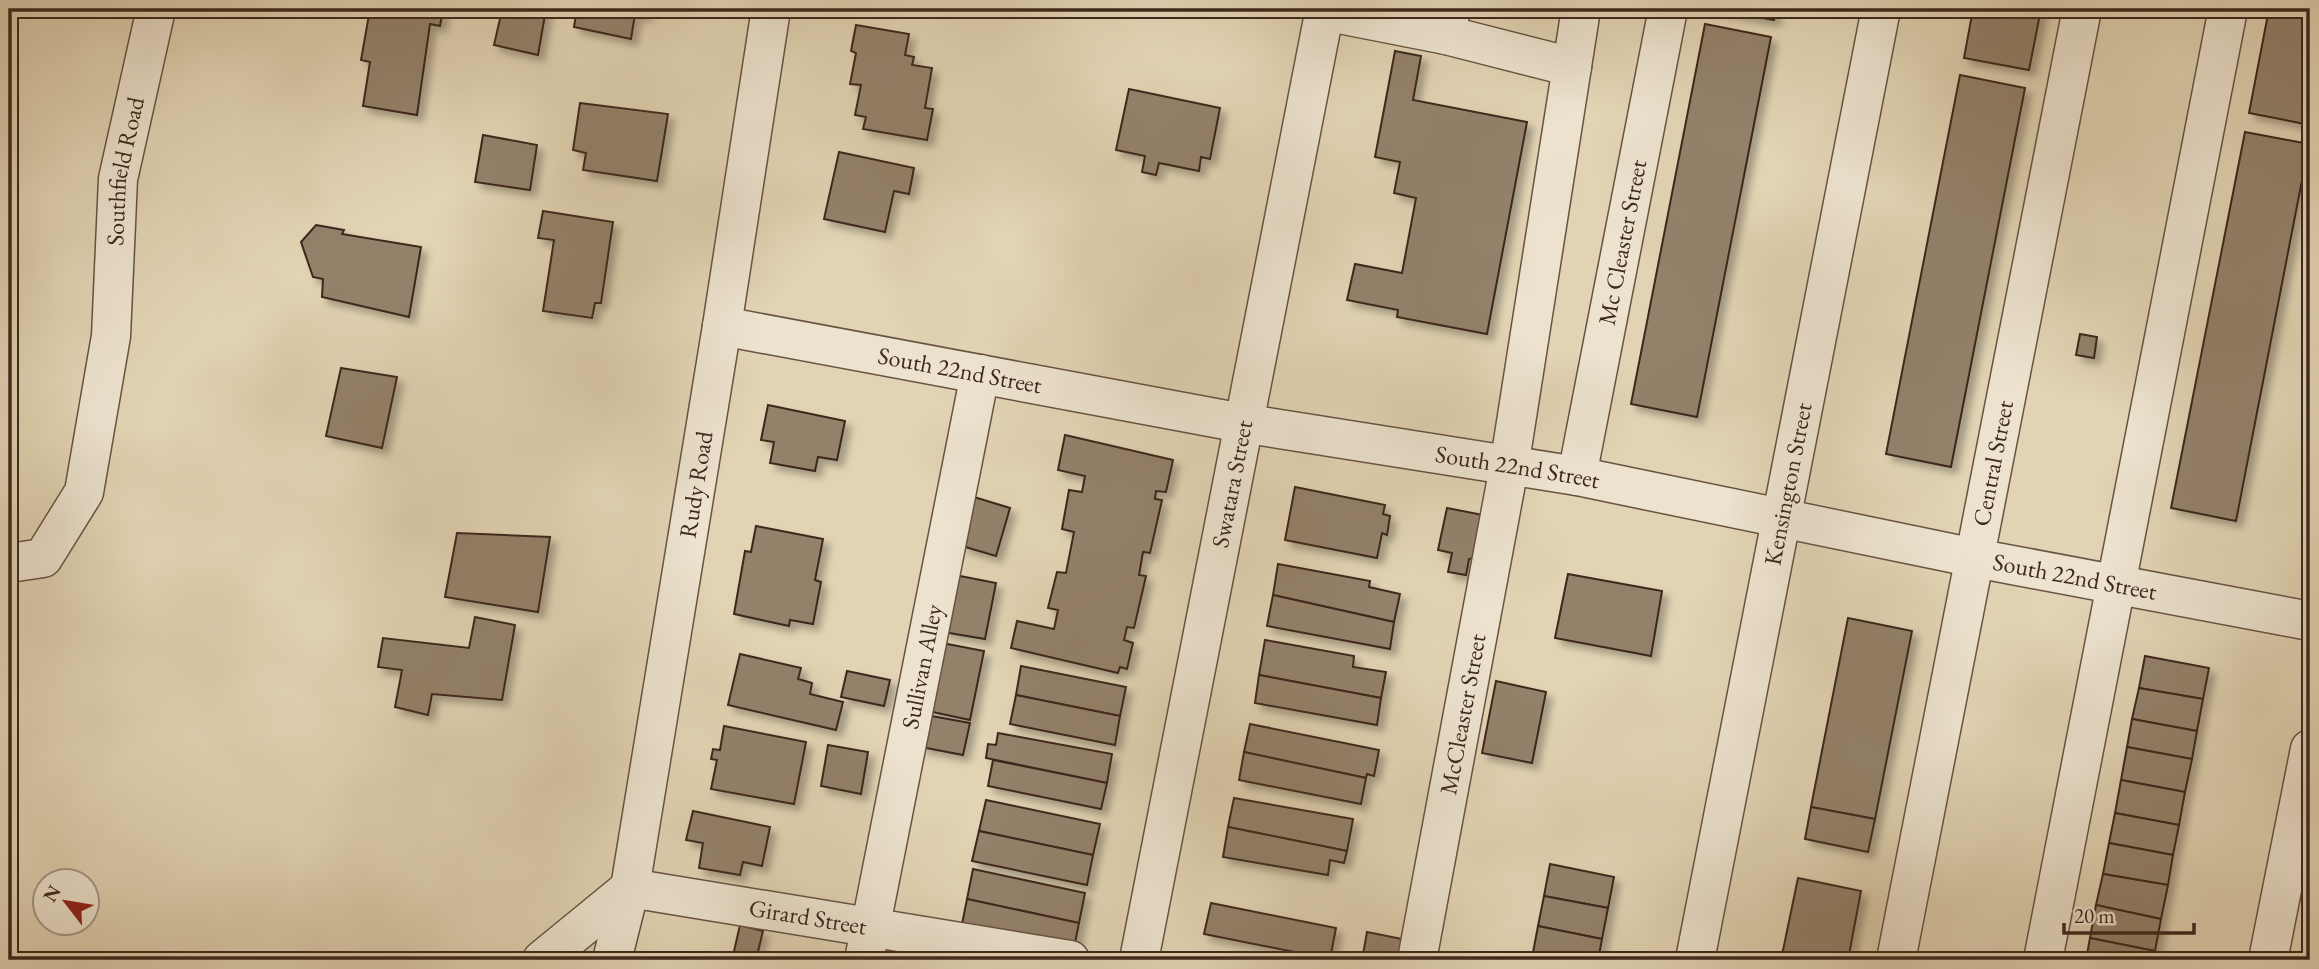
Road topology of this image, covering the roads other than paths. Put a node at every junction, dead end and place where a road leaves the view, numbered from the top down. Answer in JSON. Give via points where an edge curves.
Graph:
{"nodes":[{"id":1,"x":156,"y":9,"type":"edge"},
{"id":2,"x":771,"y":9,"type":"edge"},
{"id":3,"x":1581,"y":9,"type":"edge"},
{"id":4,"x":1668,"y":9,"type":"edge"},
{"id":5,"x":1881,"y":9,"type":"edge"},
{"id":6,"x":2082,"y":9,"type":"edge"},
{"id":7,"x":2228,"y":9,"type":"edge"},
{"id":8,"x":1324,"y":10,"type":"edge"},
{"id":9,"x":1448,"y":22,"type":"edge"},
{"id":10,"x":1572,"y":67,"type":"junction"},
{"id":11,"x":722,"y":326,"type":"junction"},
{"id":12,"x":980,"y":374,"type":"junction"},
{"id":13,"x":1242,"y":423,"type":"junction"},
{"id":14,"x":1509,"y":467,"type":"junction"},
{"id":15,"x":1577,"y":476,"type":"junction"},
{"id":16,"x":1781,"y":519,"type":"junction"},
{"id":17,"x":1975,"y":558,"type":"junction"},
{"id":18,"x":9,"y":563,"type":"edge"},
{"id":19,"x":2116,"y":585,"type":"junction"},
{"id":20,"x":2310,"y":621,"type":"edge"},
{"id":21,"x":2310,"y":749,"type":"edge"},
{"id":22,"x":630,"y":888,"type":"junction"},
{"id":23,"x":867,"y":944,"type":"edge"},
{"id":24,"x":542,"y":960,"type":"edge"},
{"id":25,"x":612,"y":960,"type":"edge"},
{"id":26,"x":1070,"y":960,"type":"edge"},
{"id":27,"x":1139,"y":960,"type":"edge"},
{"id":28,"x":1418,"y":960,"type":"edge"},
{"id":29,"x":1695,"y":960,"type":"edge"},
{"id":30,"x":1896,"y":960,"type":"edge"},
{"id":31,"x":2042,"y":960,"type":"edge"},
{"id":32,"x":2268,"y":960,"type":"edge"}],
"edges":[{"from":1,"to":18,"type":"street","name":"Southfield Road","via":[[118,179],[111,336],[84,492],[43,558]]},
{"from":2,"to":11,"type":"street","name":"Rudy Road"},
{"from":3,"to":10,"type":"street","name":"McCleaster Street"},
{"from":4,"to":15,"type":"street","name":"Mc Cleaster Street"},
{"from":5,"to":16,"type":"street","name":"Kensington Street"},
{"from":6,"to":17,"type":"street","name":"Central Street"},
{"from":7,"to":19,"type":"street"},
{"from":8,"to":9,"type":"street"},
{"from":8,"to":13,"type":"street","name":"Swatara Street"},
{"from":9,"to":10,"type":"street"},
{"from":10,"to":14,"type":"street","name":"McCleaster Street"},
{"from":11,"to":12,"type":"street","name":"South 22nd Street"},
{"from":11,"to":22,"type":"street","name":"Rudy Road"},
{"from":12,"to":13,"type":"street","name":"South 22nd Street"},
{"from":12,"to":23,"type":"street","name":"Sullivan Alley"},
{"from":13,"to":14,"type":"street","name":"South 22nd Street"},
{"from":13,"to":27,"type":"street","name":"Swatara Street"},
{"from":14,"to":15,"type":"street","name":"South 22nd Street"},
{"from":14,"to":28,"type":"street","name":"McCleaster Street"},
{"from":15,"to":16,"type":"street","name":"South 22nd Street"},
{"from":16,"to":17,"type":"street","name":"South 22nd Street"},
{"from":16,"to":29,"type":"street","name":"Kensington Street"},
{"from":17,"to":19,"type":"street","name":"South 22nd Street"},
{"from":17,"to":30,"type":"street","name":"Central Street"},
{"from":19,"to":20,"type":"street","name":"South 22nd Street"},
{"from":19,"to":31,"type":"street"},
{"from":21,"to":32,"type":"street"},
{"from":22,"to":23,"type":"street","name":"Girard Street"},
{"from":22,"to":24,"type":"street"},
{"from":22,"to":25,"type":"street","name":"Rudy Road"},
{"from":23,"to":26,"type":"street","name":"Girard Street"}]}
